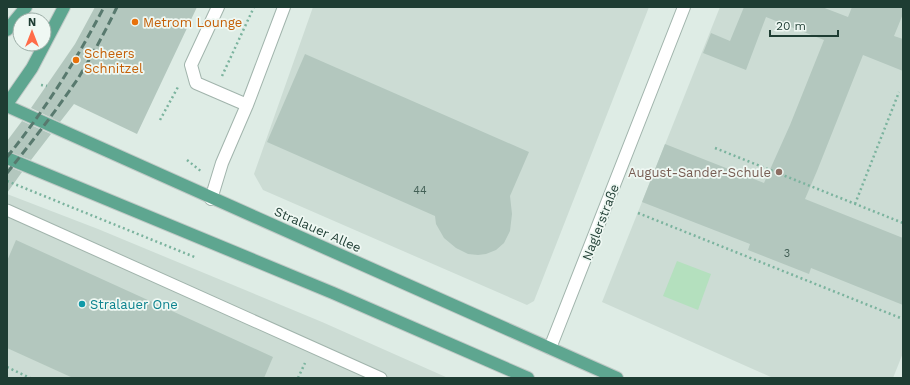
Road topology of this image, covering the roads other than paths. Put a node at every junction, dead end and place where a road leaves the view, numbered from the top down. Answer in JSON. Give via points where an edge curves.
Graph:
{"nodes":[{"id":1,"x":26,"y":7,"type":"edge"},
{"id":2,"x":64,"y":7,"type":"edge"},
{"id":3,"x":218,"y":7,"type":"edge"},
{"id":4,"x":284,"y":7,"type":"edge"},
{"id":5,"x":684,"y":7,"type":"edge"},
{"id":6,"x":7,"y":30,"type":"edge"},
{"id":7,"x":7,"y":105,"type":"edge"},
{"id":8,"x":247,"y":105,"type":"junction"},
{"id":9,"x":7,"y":158,"type":"edge"},
{"id":10,"x":211,"y":199,"type":"junction"},
{"id":11,"x":7,"y":210,"type":"edge"},
{"id":12,"x":550,"y":348,"type":"junction"},
{"id":13,"x":381,"y":378,"type":"edge"},
{"id":14,"x":528,"y":378,"type":"edge"},
{"id":15,"x":618,"y":378,"type":"edge"}],
"edges":[{"from":1,"to":6,"type":"main road"},
{"from":2,"to":7,"type":"main road","via":[[32,68]]},
{"from":3,"to":8,"type":"street","via":[[191,65],[196,83]]},
{"from":4,"to":8,"type":"street"},
{"from":5,"to":12,"type":"street","name":"Naglerstraße"},
{"from":7,"to":10,"type":"main road","name":"Stralauer Allee"},
{"from":8,"to":10,"type":"street","via":[[222,164]]},
{"from":9,"to":14,"type":"main road","via":[[333,293]]},
{"from":10,"to":12,"type":"main road","name":"Stralauer Allee","via":[[273,224]]},
{"from":11,"to":13,"type":"lane"},
{"from":12,"to":15,"type":"main road","name":"Stralauer Allee"}]}
